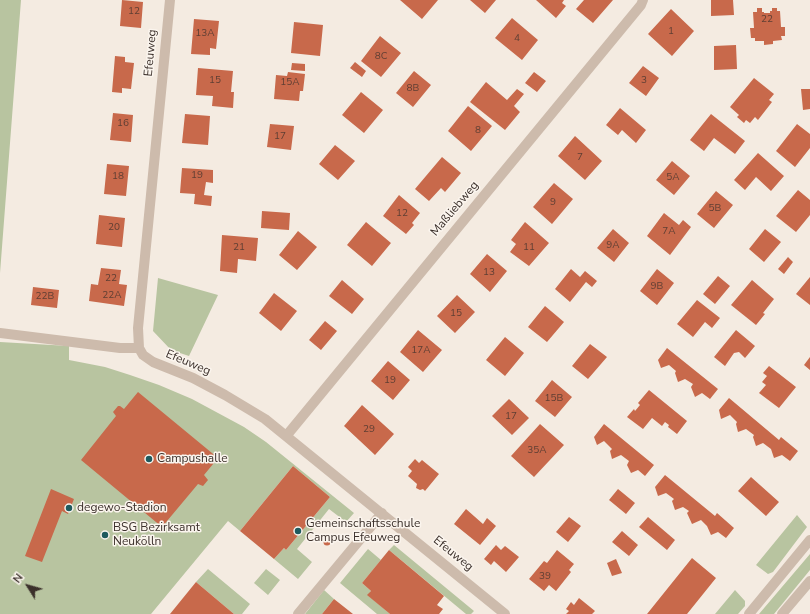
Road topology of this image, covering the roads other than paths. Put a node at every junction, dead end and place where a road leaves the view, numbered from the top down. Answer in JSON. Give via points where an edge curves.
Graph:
{"nodes":[{"id":1,"x":170,"y":0,"type":"edge"},
{"id":2,"x":643,"y":0,"type":"edge"},
{"id":3,"x":0,"y":333,"type":"edge"},
{"id":4,"x":139,"y":348,"type":"junction"},
{"id":5,"x":287,"y":435,"type":"junction"},
{"id":6,"x":382,"y":513,"type":"junction"},
{"id":7,"x":810,"y":540,"type":"edge"},
{"id":8,"x":810,"y":581,"type":"edge"},
{"id":9,"x":298,"y":614,"type":"edge"},
{"id":10,"x":505,"y":614,"type":"edge"},
{"id":11,"x":749,"y":614,"type":"edge"},
{"id":12,"x":782,"y":614,"type":"edge"}],
"edges":[{"from":1,"to":4,"type":"street","name":"Efeuweg","via":[[138,328]]},
{"from":2,"to":5,"type":"street","name":"Maßliebweg"},
{"from":3,"to":4,"type":"street","via":[[120,348]]},
{"from":4,"to":5,"type":"street","name":"Efeuweg","via":[[153,362],[193,378],[225,395]]},
{"from":5,"to":6,"type":"street","name":"Efeuweg"},
{"from":6,"to":9,"type":"street"},
{"from":6,"to":10,"type":"street","name":"Efeuweg"},
{"from":7,"to":11,"type":"street"},
{"from":8,"to":12,"type":"street"}]}
